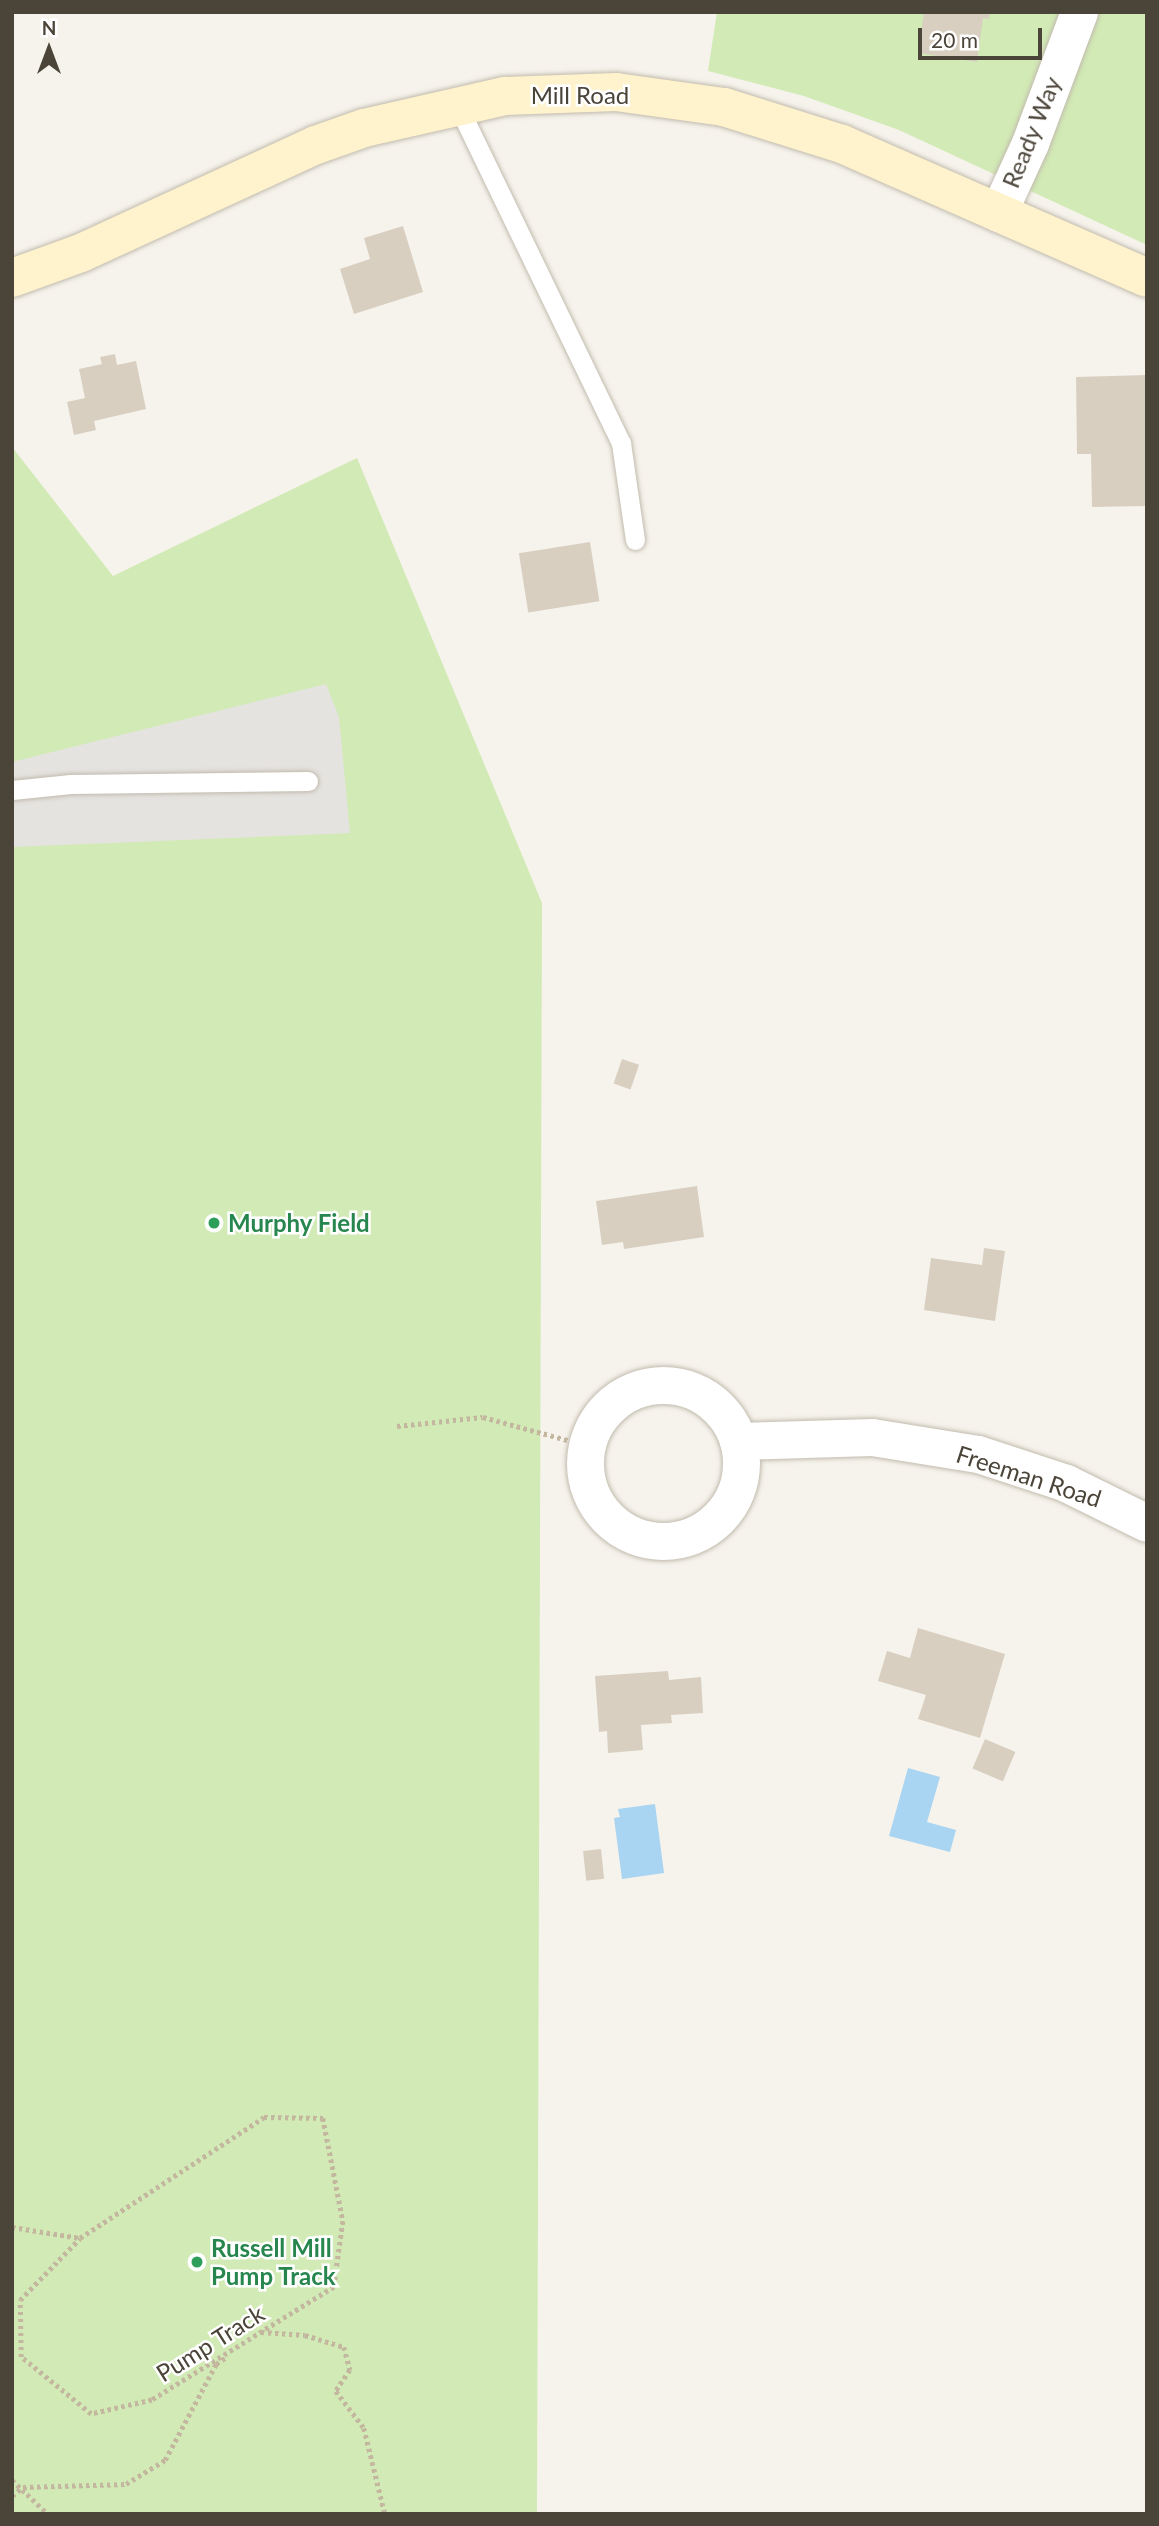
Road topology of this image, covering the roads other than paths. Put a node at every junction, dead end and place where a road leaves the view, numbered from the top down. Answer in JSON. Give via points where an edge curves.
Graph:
{"nodes":[{"id":1,"x":1079,"y":12,"type":"edge"},
{"id":2,"x":457,"y":104,"type":"junction"},
{"id":3,"x":998,"y":213,"type":"junction"},
{"id":4,"x":12,"y":278,"type":"edge"},
{"id":5,"x":1147,"y":278,"type":"edge"},
{"id":6,"x":635,"y":540,"type":"dead end"},
{"id":7,"x":309,"y":781,"type":"dead end"},
{"id":8,"x":12,"y":790,"type":"edge"},
{"id":9,"x":738,"y":1441,"type":"junction"},
{"id":10,"x":1147,"y":1523,"type":"edge"}],
"edges":[{"from":1,"to":3,"type":"street","name":"Ready Way","via":[[1030,143]]},
{"from":2,"to":3,"type":"main road","name":"Mill Road","via":[[505,96],[616,92],[724,107],[842,144]]},
{"from":2,"to":4,"type":"main road","name":"Mill Road","via":[[316,145],[102,244]]},
{"from":2,"to":6,"type":"lane","via":[[621,443]]},
{"from":3,"to":5,"type":"main road","name":"Mill Road"},
{"from":7,"to":8,"type":"lane","via":[[71,784]]},
{"from":9,"to":9,"type":"street","via":[[740,1477],[725,1510],[694,1534],[660,1541],[639,1537],[606,1516],[588,1485],[586,1445],[602,1413],[640,1388],[668,1385],[693,1390],[715,1404]]},
{"from":9,"to":10,"type":"street","name":"Freeman Road","via":[[872,1437],[978,1454],[1066,1483]]}]}
